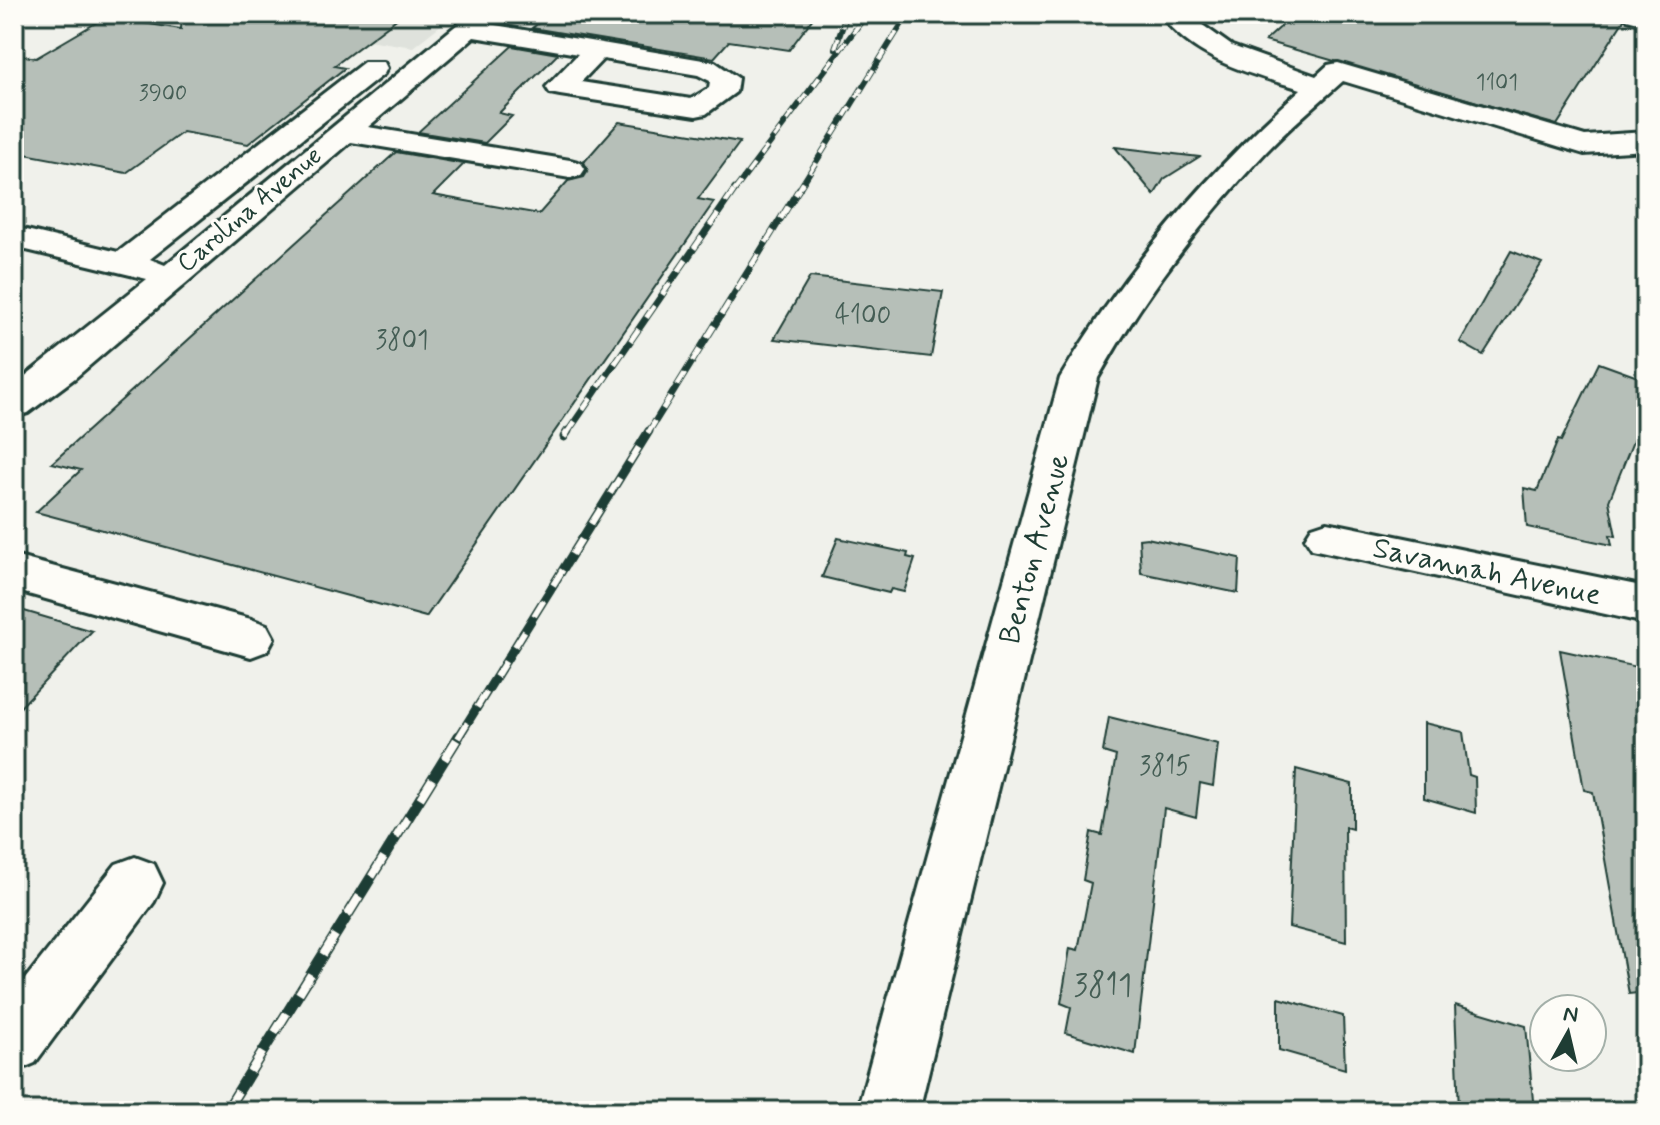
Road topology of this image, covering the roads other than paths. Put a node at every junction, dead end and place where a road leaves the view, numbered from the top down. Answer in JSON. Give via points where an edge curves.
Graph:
{"nodes":[{"id":1,"x":1173,"y":14,"type":"edge"},
{"id":2,"x":1636,"y":14,"type":"edge"},
{"id":3,"x":1646,"y":16,"type":"edge"},
{"id":4,"x":476,"y":21,"type":"edge"},
{"id":5,"x":597,"y":50,"type":"junction"},
{"id":6,"x":395,"y":51,"type":"dead end"},
{"id":7,"x":1329,"y":79,"type":"junction"},
{"id":8,"x":350,"y":88,"type":"junction"},
{"id":9,"x":387,"y":96,"type":"junction"},
{"id":10,"x":344,"y":132,"type":"junction"},
{"id":11,"x":1646,"y":141,"type":"edge"},
{"id":12,"x":570,"y":169,"type":"dead end"},
{"id":13,"x":14,"y":237,"type":"edge"},
{"id":14,"x":123,"y":264,"type":"junction"},
{"id":15,"x":173,"y":275,"type":"junction"},
{"id":16,"x":14,"y":404,"type":"edge"},
{"id":17,"x":1327,"y":538,"type":"dead end"},
{"id":18,"x":14,"y":573,"type":"edge"},
{"id":19,"x":1646,"y":605,"type":"edge"},
{"id":20,"x":251,"y":638,"type":"dead end"},
{"id":21,"x":135,"y":883,"type":"dead end"},
{"id":22,"x":14,"y":1042,"type":"edge"},
{"id":23,"x":888,"y":1111,"type":"edge"}],
"edges":[{"from":1,"to":7,"type":"street","via":[[1223,54]]},
{"from":2,"to":3,"type":"street"},
{"from":4,"to":5,"type":"street"},
{"from":4,"to":9,"type":"street","name":"Carolina Avenue"},
{"from":5,"to":5,"type":"street","via":[[705,68],[724,78],[722,92],[696,108],[560,87]]},
{"from":6,"to":8,"type":"street"},
{"from":7,"to":11,"type":"street","via":[[1584,145]]},
{"from":7,"to":23,"type":"street","name":"Benton Avenue","via":[[1256,145],[1199,212],[1116,313],[1079,378]]},
{"from":8,"to":9,"type":"street"},
{"from":8,"to":14,"type":"street"},
{"from":9,"to":10,"type":"street","name":"Carolina Avenue"},
{"from":10,"to":12,"type":"street"},
{"from":10,"to":15,"type":"street","name":"Carolina Avenue"},
{"from":13,"to":14,"type":"street"},
{"from":14,"to":15,"type":"street"},
{"from":15,"to":16,"type":"street","name":"Carolina Avenue"},
{"from":17,"to":19,"type":"street","name":"Savannah Avenue"},
{"from":18,"to":20,"type":"street"},
{"from":21,"to":22,"type":"street"}]}
